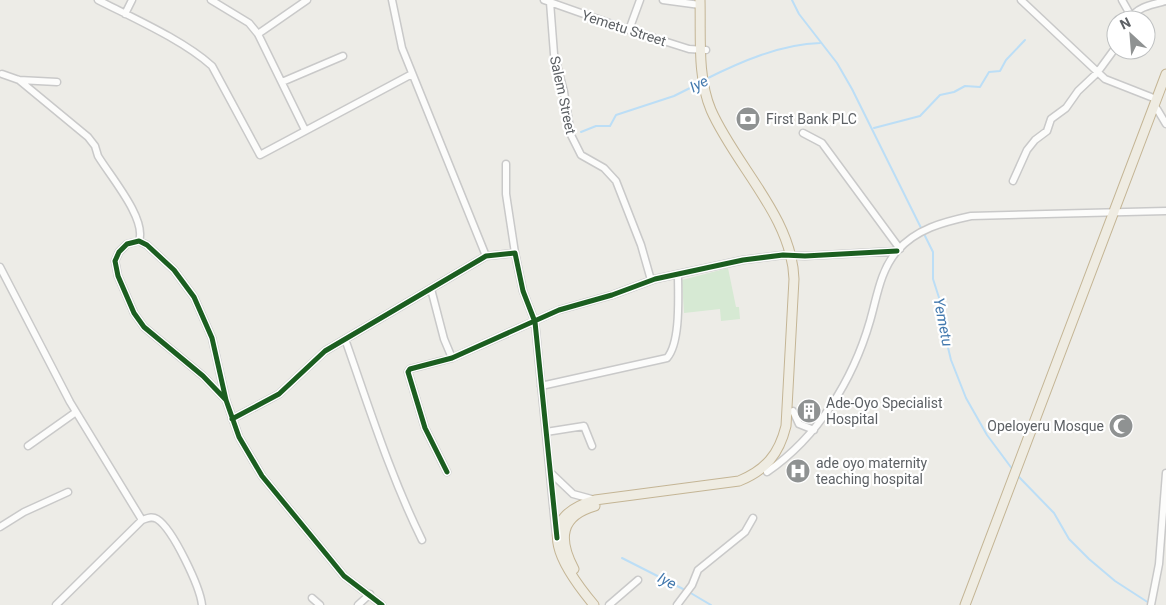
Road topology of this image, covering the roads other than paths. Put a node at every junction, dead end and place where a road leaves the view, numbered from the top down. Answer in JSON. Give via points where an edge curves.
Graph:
{"nodes":[{"id":1,"x":98,"y":0,"type":"edge"},
{"id":2,"x":132,"y":0,"type":"edge"},
{"id":3,"x":211,"y":0,"type":"edge"},
{"id":4,"x":307,"y":0,"type":"edge"},
{"id":5,"x":392,"y":0,"type":"edge"},
{"id":6,"x":640,"y":0,"type":"edge"},
{"id":7,"x":663,"y":0,"type":"edge"},
{"id":8,"x":1021,"y":0,"type":"edge"},
{"id":9,"x":547,"y":1,"type":"edge"},
{"id":10,"x":702,"y":2,"type":"edge"},
{"id":11,"x":1166,"y":2,"type":"edge"},
{"id":12,"x":1140,"y":10,"type":"edge"},
{"id":13,"x":125,"y":14,"type":"junction"},
{"id":14,"x":629,"y":30,"type":"junction"},
{"id":15,"x":258,"y":34,"type":"junction"},
{"id":16,"x":704,"y":51,"type":"junction"},
{"id":17,"x":343,"y":56,"type":"dead end"},
{"id":18,"x":1106,"y":60,"type":"edge"},
{"id":19,"x":1097,"y":73,"type":"junction"},
{"id":20,"x":2,"y":74,"type":"dead end"},
{"id":21,"x":412,"y":74,"type":"junction"},
{"id":22,"x":1166,"y":74,"type":"edge"},
{"id":23,"x":19,"y":80,"type":"junction"},
{"id":24,"x":57,"y":82,"type":"dead end"},
{"id":25,"x":282,"y":82,"type":"junction"},
{"id":26,"x":1166,"y":85,"type":"edge"},
{"id":27,"x":1156,"y":99,"type":"junction"},
{"id":28,"x":1157,"y":109,"type":"junction"},
{"id":29,"x":1166,"y":124,"type":"edge"},
{"id":30,"x":305,"y":130,"type":"junction"},
{"id":31,"x":803,"y":133,"type":"dead end"},
{"id":32,"x":506,"y":164,"type":"dead end"},
{"id":33,"x":1013,"y":181,"type":"dead end"},
{"id":34,"x":1166,"y":211,"type":"edge"},
{"id":35,"x":1115,"y":213,"type":"junction"},
{"id":36,"x":139,"y":241,"type":"junction"},
{"id":37,"x":899,"y":250,"type":"junction"},
{"id":38,"x":515,"y":253,"type":"junction"},
{"id":39,"x":795,"y":255,"type":"junction"},
{"id":40,"x":486,"y":256,"type":"junction"},
{"id":41,"x":0,"y":267,"type":"edge"},
{"id":42,"x":678,"y":274,"type":"junction"},
{"id":43,"x":651,"y":280,"type":"junction"},
{"id":44,"x":431,"y":289,"type":"junction"},
{"id":45,"x":535,"y":322,"type":"junction"},
{"id":46,"x":345,"y":339,"type":"junction"},
{"id":47,"x":452,"y":358,"type":"junction"},
{"id":48,"x":541,"y":386,"type":"junction"},
{"id":49,"x":226,"y":400,"type":"junction"},
{"id":50,"x":792,"y":411,"type":"junction"},
{"id":51,"x":76,"y":412,"type":"junction"},
{"id":52,"x":232,"y":419,"type":"junction"},
{"id":53,"x":814,"y":430,"type":"junction"},
{"id":54,"x":546,"y":432,"type":"junction"},
{"id":55,"x":28,"y":446,"type":"dead end"},
{"id":56,"x":592,"y":446,"type":"dead end"},
{"id":57,"x":447,"y":472,"type":"dead end"},
{"id":58,"x":551,"y":472,"type":"junction"},
{"id":59,"x":767,"y":472,"type":"junction"},
{"id":60,"x":1166,"y":473,"type":"edge"},
{"id":61,"x":1013,"y":484,"type":"junction"},
{"id":62,"x":68,"y":492,"type":"dead end"},
{"id":63,"x":672,"y":492,"type":"junction"},
{"id":64,"x":596,"y":500,"type":"junction"},
{"id":65,"x":753,"y":518,"type":"dead end"},
{"id":66,"x":142,"y":520,"type":"junction"},
{"id":67,"x":0,"y":527,"type":"edge"},
{"id":68,"x":557,"y":538,"type":"junction"},
{"id":69,"x":422,"y":540,"type":"dead end"},
{"id":70,"x":638,"y":580,"type":"dead end"},
{"id":71,"x":370,"y":594,"type":"junction"},
{"id":72,"x":312,"y":598,"type":"dead end"},
{"id":73,"x":1152,"y":602,"type":"edge"},
{"id":74,"x":56,"y":605,"type":"edge"},
{"id":75,"x":202,"y":605,"type":"edge"},
{"id":76,"x":320,"y":605,"type":"edge"},
{"id":77,"x":358,"y":605,"type":"edge"},
{"id":78,"x":382,"y":605,"type":"edge"},
{"id":79,"x":594,"y":605,"type":"edge"},
{"id":80,"x":601,"y":605,"type":"edge"},
{"id":81,"x":609,"y":605,"type":"edge"},
{"id":82,"x":677,"y":605,"type":"edge"},
{"id":83,"x":964,"y":605,"type":"edge"},
{"id":84,"x":969,"y":605,"type":"edge"}],
"edges":[{"from":1,"to":13,"type":"street"},
{"from":2,"to":13,"type":"street"},
{"from":3,"to":15,"type":"street","via":[[249,23]]},
{"from":4,"to":15,"type":"street"},
{"from":5,"to":21,"type":"street","via":[[398,36]]},
{"from":6,"to":14,"type":"street"},
{"from":7,"to":10,"type":"street"},
{"from":8,"to":19,"type":"street"},
{"from":9,"to":14,"type":"street","name":"Yemetu Street"},
{"from":9,"to":43,"type":"street","name":"Salem Street","via":[[571,135],[581,156],[604,168],[616,181]]},
{"from":10,"to":16,"type":"highway"},
{"from":11,"to":12,"type":"street"},
{"from":13,"to":30,"type":"street","via":[[204,58],[212,66],[260,155]]},
{"from":14,"to":16,"type":"street","name":"Yemetu Street"},
{"from":15,"to":25,"type":"street"},
{"from":16,"to":39,"type":"highway","via":[[714,106],[786,228]]},
{"from":17,"to":25,"type":"street"},
{"from":18,"to":19,"type":"street"},
{"from":19,"to":27,"type":"street"},
{"from":19,"to":33,"type":"street","via":[[1066,108],[1051,119],[1047,131],[1027,150]]},
{"from":20,"to":23,"type":"street"},
{"from":21,"to":30,"type":"street"},
{"from":21,"to":40,"type":"street"},
{"from":22,"to":27,"type":"highway"},
{"from":23,"to":24,"type":"street"},
{"from":23,"to":36,"type":"street","via":[[95,146],[98,156],[136,214],[142,235]]},
{"from":25,"to":30,"type":"street"},
{"from":26,"to":28,"type":"highway"},
{"from":27,"to":35,"type":"highway"},
{"from":28,"to":29,"type":"street"},
{"from":28,"to":35,"type":"highway"},
{"from":31,"to":37,"type":"street","via":[[822,144]]},
{"from":32,"to":38,"type":"street","via":[[506,194]]},
{"from":34,"to":35,"type":"street"},
{"from":35,"to":37,"type":"street","via":[[971,216],[926,229]]},
{"from":35,"to":61,"type":"highway"},
{"from":36,"to":49,"type":"street","via":[[165,260],[194,298],[212,338]]},
{"from":36,"to":49,"type":"street","via":[[127,244],[116,261],[118,276],[134,313],[144,327],[203,376]]},
{"from":37,"to":39,"type":"street"},
{"from":37,"to":53,"type":"street","via":[[883,275],[870,322],[846,381]]},
{"from":38,"to":40,"type":"street"},
{"from":38,"to":45,"type":"street","via":[[522,291]]},
{"from":39,"to":42,"type":"street","via":[[743,260]]},
{"from":39,"to":50,"type":"highway","via":[[799,273]]},
{"from":39,"to":63,"type":"highway","via":[[788,411],[777,451],[759,471],[739,481]]},
{"from":40,"to":44,"type":"street"},
{"from":41,"to":51,"type":"street"},
{"from":42,"to":43,"type":"street"},
{"from":42,"to":48,"type":"street","via":[[677,314],[673,344],[667,358]]},
{"from":43,"to":45,"type":"street","via":[[612,296],[559,310]]},
{"from":44,"to":46,"type":"street"},
{"from":44,"to":47,"type":"street"},
{"from":45,"to":47,"type":"street"},
{"from":45,"to":48,"type":"street"},
{"from":46,"to":52,"type":"street","via":[[325,351],[279,394]]},
{"from":46,"to":69,"type":"street","via":[[388,464]]},
{"from":47,"to":57,"type":"street","via":[[408,372],[425,428]]},
{"from":48,"to":54,"type":"street"},
{"from":49,"to":52,"type":"street"},
{"from":50,"to":53,"type":"street","via":[[799,424]]},
{"from":50,"to":59,"type":"highway","via":[[788,441]]},
{"from":51,"to":55,"type":"street"},
{"from":51,"to":66,"type":"street"},
{"from":52,"to":71,"type":"street","via":[[262,476],[340,570]]},
{"from":53,"to":59,"type":"street","via":[[795,452]]},
{"from":54,"to":56,"type":"street","via":[[584,426]]},
{"from":54,"to":58,"type":"street"},
{"from":58,"to":64,"type":"street","via":[[573,494]]},
{"from":58,"to":68,"type":"street"},
{"from":59,"to":63,"type":"highway","via":[[739,486]]},
{"from":60,"to":73,"type":"street","via":[[1159,564]]},
{"from":61,"to":83,"type":"highway"},
{"from":61,"to":84,"type":"highway"},
{"from":62,"to":67,"type":"street"},
{"from":63,"to":64,"type":"highway"},
{"from":63,"to":80,"type":"highway","via":[[599,504],[579,512],[566,524],[564,541],[569,560]]},
{"from":64,"to":68,"type":"highway","via":[[567,513],[561,520]]},
{"from":65,"to":82,"type":"street","via":[[745,532],[698,570],[692,585]]},
{"from":66,"to":74,"type":"street"},
{"from":66,"to":75,"type":"street","via":[[155,518],[169,531]]},
{"from":68,"to":79,"type":"highway","via":[[568,569]]},
{"from":70,"to":81,"type":"street"},
{"from":71,"to":77,"type":"street"},
{"from":71,"to":78,"type":"street"},
{"from":72,"to":76,"type":"street"}]}
